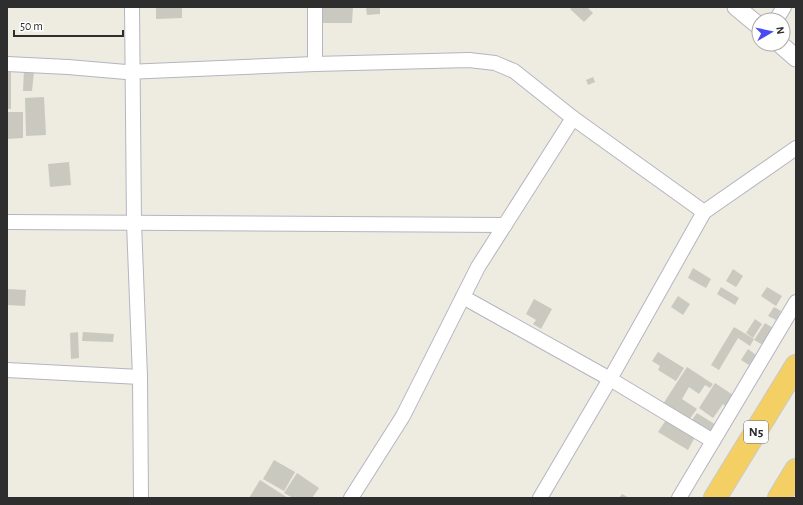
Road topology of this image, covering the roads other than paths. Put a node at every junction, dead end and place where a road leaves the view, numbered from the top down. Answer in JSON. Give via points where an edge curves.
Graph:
{"nodes":[{"id":1,"x":132,"y":7,"type":"edge"},
{"id":2,"x":315,"y":7,"type":"edge"},
{"id":3,"x":736,"y":7,"type":"edge"},
{"id":4,"x":751,"y":19,"type":"edge"},
{"id":5,"x":7,"y":64,"type":"edge"},
{"id":6,"x":315,"y":64,"type":"junction"},
{"id":7,"x":133,"y":72,"type":"junction"},
{"id":8,"x":573,"y":118,"type":"junction"},
{"id":9,"x":796,"y":148,"type":"edge"},
{"id":10,"x":704,"y":212,"type":"junction"},
{"id":11,"x":7,"y":222,"type":"edge"},
{"id":12,"x":134,"y":223,"type":"junction"},
{"id":13,"x":505,"y":224,"type":"junction"},
{"id":14,"x":463,"y":297,"type":"junction"},
{"id":15,"x":796,"y":302,"type":"edge"},
{"id":16,"x":796,"y":366,"type":"edge"},
{"id":17,"x":7,"y":370,"type":"edge"},
{"id":18,"x":140,"y":377,"type":"junction"},
{"id":19,"x":610,"y":379,"type":"junction"},
{"id":20,"x":713,"y":441,"type":"junction"},
{"id":21,"x":796,"y":470,"type":"edge"},
{"id":22,"x":141,"y":498,"type":"edge"},
{"id":23,"x":351,"y":498,"type":"edge"},
{"id":24,"x":540,"y":498,"type":"edge"},
{"id":25,"x":679,"y":498,"type":"edge"},
{"id":26,"x":715,"y":498,"type":"edge"},
{"id":27,"x":779,"y":498,"type":"edge"}],
"edges":[{"from":1,"to":7,"type":"street"},
{"from":2,"to":6,"type":"street"},
{"from":3,"to":4,"type":"street"},
{"from":5,"to":7,"type":"street"},
{"from":6,"to":7,"type":"street"},
{"from":6,"to":8,"type":"street","via":[[469,60],[495,63],[514,71]]},
{"from":7,"to":12,"type":"street"},
{"from":8,"to":10,"type":"street"},
{"from":8,"to":13,"type":"street"},
{"from":9,"to":10,"type":"street"},
{"from":10,"to":19,"type":"street"},
{"from":11,"to":12,"type":"street"},
{"from":12,"to":13,"type":"street"},
{"from":12,"to":18,"type":"street"},
{"from":13,"to":14,"type":"street"},
{"from":14,"to":19,"type":"street"},
{"from":14,"to":23,"type":"street","via":[[403,416]]},
{"from":15,"to":20,"type":"street"},
{"from":16,"to":26,"type":"highway","number":"N5"},
{"from":17,"to":18,"type":"street"},
{"from":18,"to":22,"type":"street"},
{"from":19,"to":20,"type":"street"},
{"from":19,"to":24,"type":"street"},
{"from":20,"to":25,"type":"street"},
{"from":21,"to":27,"type":"highway"}]}
